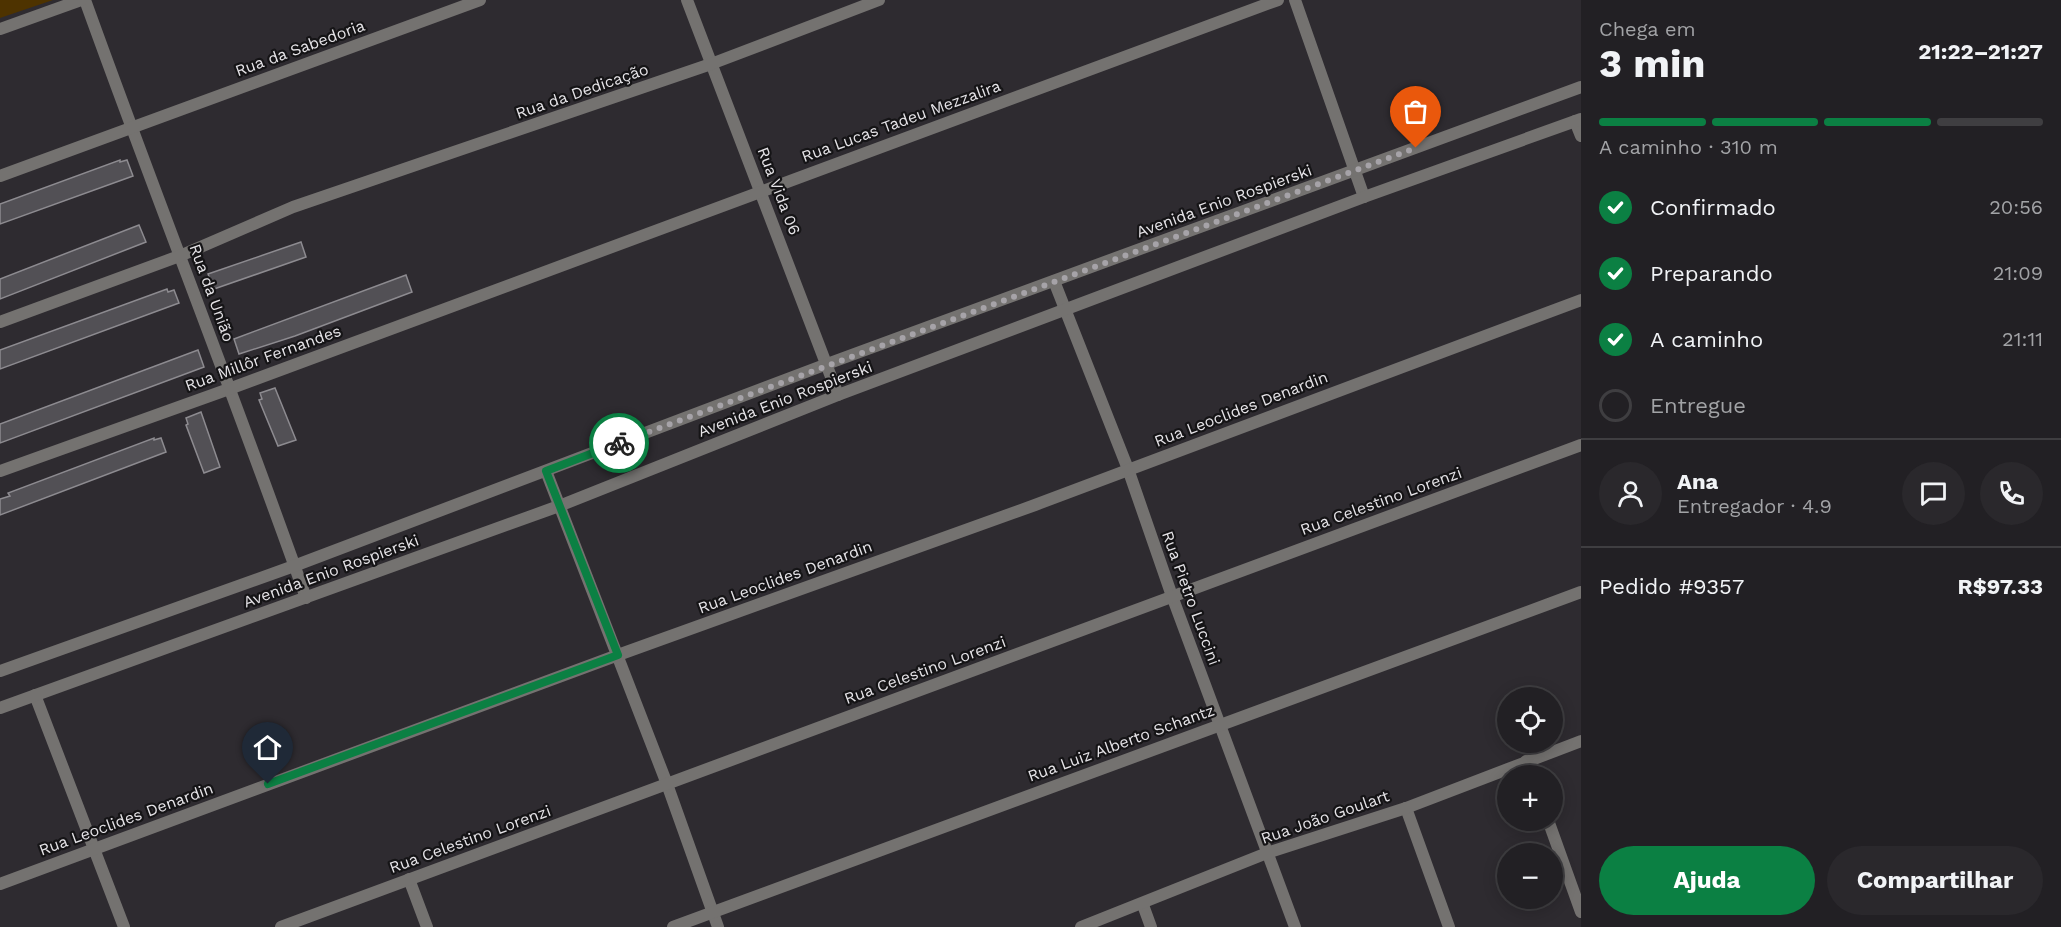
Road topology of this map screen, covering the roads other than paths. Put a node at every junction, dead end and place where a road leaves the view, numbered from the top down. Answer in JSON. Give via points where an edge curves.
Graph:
{"nodes":[{"id":1,"x":83,"y":0,"type":"edge"},
{"id":2,"x":480,"y":0,"type":"edge"},
{"id":3,"x":687,"y":0,"type":"edge"},
{"id":4,"x":879,"y":0,"type":"edge"},
{"id":5,"x":1278,"y":0,"type":"edge"},
{"id":6,"x":1295,"y":0,"type":"edge"},
{"id":7,"x":0,"y":29,"type":"edge"},
{"id":8,"x":711,"y":64,"type":"junction"},
{"id":9,"x":1581,"y":87,"type":"edge"},
{"id":10,"x":1578,"y":120,"type":"edge"},
{"id":11,"x":131,"y":126,"type":"junction"},
{"id":12,"x":1581,"y":136,"type":"edge"},
{"id":13,"x":1354,"y":171,"type":"junction"},
{"id":14,"x":0,"y":176,"type":"edge"},
{"id":15,"x":761,"y":190,"type":"junction"},
{"id":16,"x":1364,"y":197,"type":"junction"},
{"id":17,"x":182,"y":255,"type":"junction"},
{"id":18,"x":537,"y":273,"type":"joint"},
{"id":19,"x":1054,"y":281,"type":"junction"},
{"id":20,"x":1581,"y":300,"type":"edge"},
{"id":21,"x":1066,"y":309,"type":"junction"},
{"id":22,"x":0,"y":322,"type":"edge"},
{"id":23,"x":827,"y":364,"type":"junction"},
{"id":24,"x":229,"y":389,"type":"junction"},
{"id":25,"x":838,"y":395,"type":"junction"},
{"id":26,"x":1581,"y":446,"type":"edge"},
{"id":27,"x":1128,"y":469,"type":"junction"},
{"id":28,"x":0,"y":471,"type":"edge"},
{"id":29,"x":546,"y":471,"type":"junction"},
{"id":30,"x":559,"y":506,"type":"junction"},
{"id":31,"x":294,"y":566,"type":"junction"},
{"id":32,"x":1581,"y":592,"type":"edge"},
{"id":33,"x":1172,"y":596,"type":"junction"},
{"id":34,"x":306,"y":598,"type":"junction"},
{"id":35,"x":618,"y":655,"type":"junction"},
{"id":36,"x":0,"y":671,"type":"edge"},
{"id":37,"x":35,"y":695,"type":"junction"},
{"id":38,"x":0,"y":708,"type":"edge"},
{"id":39,"x":1219,"y":724,"type":"junction"},
{"id":40,"x":1581,"y":741,"type":"edge"},
{"id":41,"x":1526,"y":761,"type":"junction"},
{"id":42,"x":1527,"y":765,"type":"edge"},
{"id":43,"x":667,"y":784,"type":"junction"},
{"id":44,"x":1406,"y":808,"type":"junction"},
{"id":45,"x":1552,"y":831,"type":"edge"},
{"id":46,"x":93,"y":849,"type":"junction"},
{"id":47,"x":1268,"y":853,"type":"junction"},
{"id":48,"x":409,"y":879,"type":"junction"},
{"id":49,"x":0,"y":884,"type":"edge"},
{"id":50,"x":1143,"y":904,"type":"junction"},
{"id":51,"x":1581,"y":912,"type":"edge"},
{"id":52,"x":712,"y":913,"type":"junction"},
{"id":53,"x":124,"y":927,"type":"edge"},
{"id":54,"x":281,"y":927,"type":"edge"},
{"id":55,"x":427,"y":927,"type":"edge"},
{"id":56,"x":673,"y":927,"type":"edge"},
{"id":57,"x":718,"y":927,"type":"edge"},
{"id":58,"x":1081,"y":927,"type":"edge"},
{"id":59,"x":1151,"y":927,"type":"edge"},
{"id":60,"x":1295,"y":927,"type":"edge"},
{"id":61,"x":1449,"y":927,"type":"edge"}],
"edges":[{"from":1,"to":7,"type":"street"},
{"from":1,"to":11,"type":"street","name":"Rua da União"},
{"from":2,"to":11,"type":"street","name":"Rua da Sabedoria"},
{"from":3,"to":8,"type":"street","name":"Rua Vida 06"},
{"from":4,"to":8,"type":"street","name":"Rua da Dedicação"},
{"from":5,"to":15,"type":"street","name":"Rua Lucas Tadeu Mezzalira"},
{"from":6,"to":13,"type":"street"},
{"from":8,"to":15,"type":"street","name":"Rua Vida 06"},
{"from":8,"to":17,"type":"street","name":"Rua da Dedicação","via":[[293,207]]},
{"from":9,"to":13,"type":"street","name":"Avenida Enio Rospierski"},
{"from":10,"to":12,"type":"street"},
{"from":10,"to":16,"type":"street","name":"Avenida Enio Rospierski"},
{"from":11,"to":14,"type":"street","name":"Rua da Sabedoria"},
{"from":11,"to":17,"type":"street","name":"Rua da União"},
{"from":13,"to":16,"type":"street"},
{"from":13,"to":19,"type":"street","name":"Avenida Enio Rospierski"},
{"from":15,"to":18,"type":"street","name":"Rua Lucas Tadeu Mezzalira"},
{"from":15,"to":23,"type":"street","name":"Rua Vida 06"},
{"from":16,"to":21,"type":"street","name":"Avenida Enio Rospierski"},
{"from":17,"to":22,"type":"street","name":"Rua da Dedicação"},
{"from":17,"to":24,"type":"street","name":"Rua da União"},
{"from":18,"to":24,"type":"street","name":"Rua Millôr Fernandes"},
{"from":19,"to":21,"type":"street","name":"Rua Pietro Luccini"},
{"from":19,"to":23,"type":"street","name":"Avenida Enio Rospierski"},
{"from":20,"to":27,"type":"street","name":"Rua Leoclides Denardin"},
{"from":21,"to":25,"type":"street","name":"Avenida Enio Rospierski"},
{"from":21,"to":27,"type":"street","name":"Rua Pietro Luccini"},
{"from":23,"to":25,"type":"street","name":"Rua Vida 06"},
{"from":23,"to":29,"type":"street","name":"Avenida Enio Rospierski"},
{"from":24,"to":28,"type":"street","name":"Rua Millôr Fernandes"},
{"from":24,"to":31,"type":"street","name":"Rua da União"},
{"from":25,"to":30,"type":"street","name":"Avenida Enio Rospierski"},
{"from":26,"to":33,"type":"street","name":"Rua Celestino Lorenzi"},
{"from":27,"to":33,"type":"street","name":"Rua Pietro Luccini"},
{"from":27,"to":35,"type":"street","name":"Rua Leoclides Denardin"},
{"from":29,"to":30,"type":"street"},
{"from":29,"to":31,"type":"street","name":"Avenida Enio Rospierski"},
{"from":30,"to":34,"type":"street","name":"Avenida Enio Rospierski"},
{"from":30,"to":35,"type":"street"},
{"from":31,"to":34,"type":"street","name":"Rua da União"},
{"from":31,"to":36,"type":"street","name":"Avenida Enio Rospierski"},
{"from":32,"to":39,"type":"street","name":"Rua Luiz Alberto Schantz"},
{"from":33,"to":39,"type":"street","name":"Rua Pietro Luccini"},
{"from":33,"to":43,"type":"street","name":"Rua Celestino Lorenzi"},
{"from":34,"to":37,"type":"street","name":"Avenida Enio Rospierski"},
{"from":35,"to":43,"type":"street"},
{"from":35,"to":46,"type":"street","name":"Rua Leoclides Denardin"},
{"from":37,"to":38,"type":"street","name":"Avenida Enio Rospierski"},
{"from":37,"to":46,"type":"street"},
{"from":39,"to":47,"type":"street","name":"Rua Pietro Luccini"},
{"from":39,"to":52,"type":"street","name":"Rua Luiz Alberto Schantz"},
{"from":40,"to":41,"type":"street","name":"Rua João Goulart"},
{"from":41,"to":42,"type":"street"},
{"from":41,"to":44,"type":"street","name":"Rua João Goulart"},
{"from":43,"to":48,"type":"street","name":"Rua Celestino Lorenzi"},
{"from":43,"to":52,"type":"street"},
{"from":44,"to":47,"type":"street","name":"Rua João Goulart"},
{"from":44,"to":61,"type":"street"},
{"from":45,"to":51,"type":"street"},
{"from":46,"to":49,"type":"street","name":"Rua Leoclides Denardin"},
{"from":46,"to":53,"type":"street"},
{"from":47,"to":50,"type":"street","name":"Rua João Goulart"},
{"from":47,"to":60,"type":"street","name":"Rua Pietro Luccini"},
{"from":48,"to":54,"type":"street","name":"Rua Celestino Lorenzi"},
{"from":48,"to":55,"type":"street"},
{"from":50,"to":58,"type":"street","name":"Rua João Goulart"},
{"from":50,"to":59,"type":"street"},
{"from":52,"to":56,"type":"street","name":"Rua Luiz Alberto Schantz"},
{"from":52,"to":57,"type":"street"}]}
